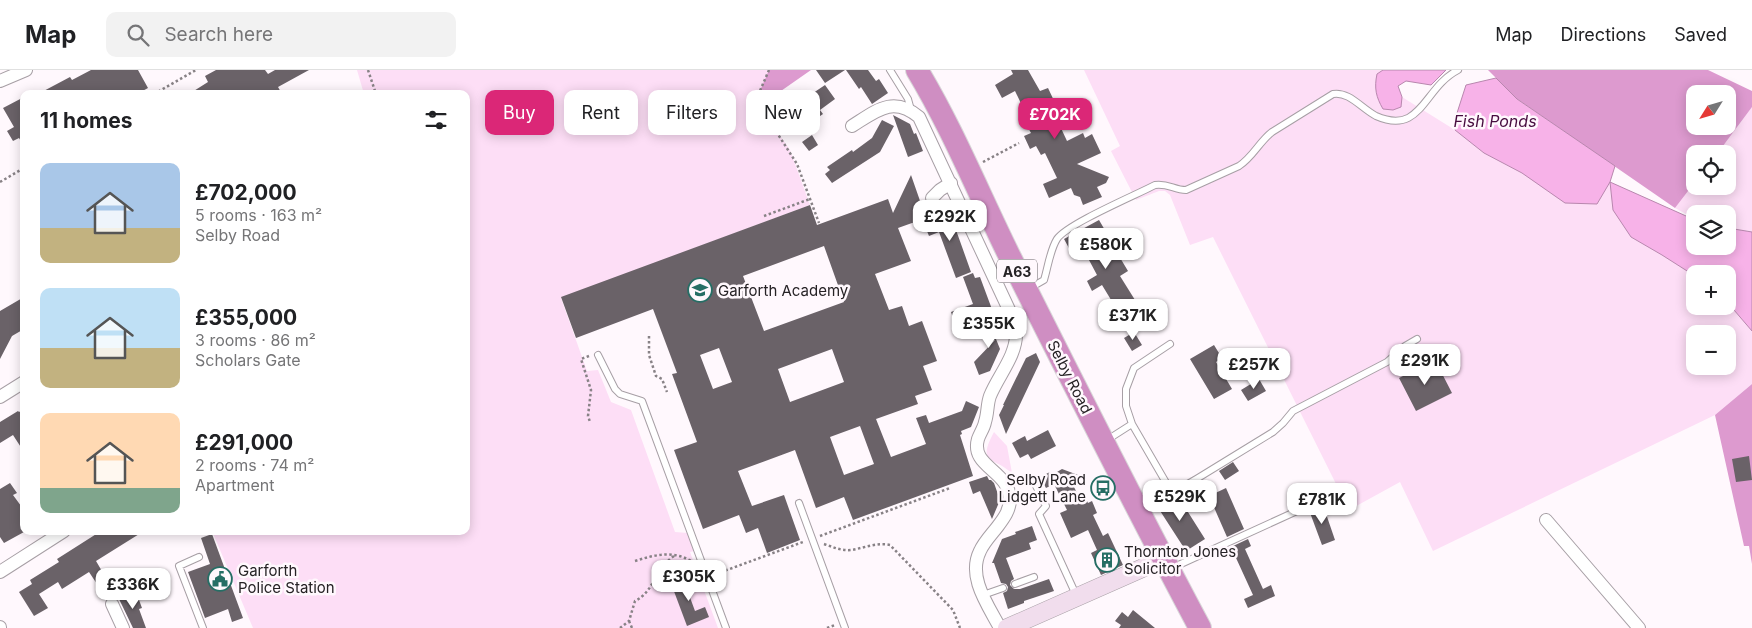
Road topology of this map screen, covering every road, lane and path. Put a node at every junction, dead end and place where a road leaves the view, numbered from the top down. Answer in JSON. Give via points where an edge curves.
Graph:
{"nodes":[{"id":1,"x":26,"y":70,"type":"edge"},
{"id":2,"x":196,"y":70,"type":"edge"},
{"id":3,"x":368,"y":70,"type":"edge"},
{"id":4,"x":769,"y":70,"type":"edge"},
{"id":5,"x":890,"y":70,"type":"edge"},
{"id":6,"x":917,"y":70,"type":"edge"},
{"id":7,"x":1458,"y":70,"type":"edge"},
{"id":8,"x":2,"y":76,"type":"edge"},
{"id":9,"x":161,"y":90,"type":"edge"},
{"id":10,"x":375,"y":90,"type":"edge"},
{"id":11,"x":911,"y":110,"type":"junction"},
{"id":12,"x":852,"y":126,"type":"dead end"},
{"id":13,"x":1019,"y":143,"type":"dead end"},
{"id":14,"x":20,"y":170,"type":"edge"},
{"id":15,"x":969,"y":170,"type":"junction"},
{"id":16,"x":0,"y":182,"type":"edge"},
{"id":17,"x":950,"y":184,"type":"junction"},
{"id":18,"x":810,"y":198,"type":"junction"},
{"id":19,"x":932,"y":198,"type":"dead end"},
{"id":20,"x":764,"y":216,"type":"dead end"},
{"id":21,"x":819,"y":223,"type":"dead end"},
{"id":22,"x":1027,"y":290,"type":"junction"},
{"id":23,"x":1011,"y":314,"type":"junction"},
{"id":24,"x":959,"y":330,"type":"dead end"},
{"id":25,"x":649,"y":336,"type":"dead end"},
{"id":26,"x":1417,"y":339,"type":"dead end"},
{"id":27,"x":1170,"y":344,"type":"dead end"},
{"id":28,"x":598,"y":355,"type":"joint"},
{"id":29,"x":20,"y":384,"type":"edge"},
{"id":30,"x":667,"y":392,"type":"dead end"},
{"id":31,"x":0,"y":397,"type":"edge"},
{"id":32,"x":590,"y":422,"type":"dead end"},
{"id":33,"x":1132,"y":424,"type":"junction"},
{"id":34,"x":1104,"y":442,"type":"junction"},
{"id":35,"x":1032,"y":478,"type":"dead end"},
{"id":36,"x":1168,"y":486,"type":"junction"},
{"id":37,"x":950,"y":488,"type":"dead end"},
{"id":38,"x":799,"y":503,"type":"dead end"},
{"id":39,"x":1134,"y":503,"type":"junction"},
{"id":40,"x":1298,"y":510,"type":"dead end"},
{"id":41,"x":1546,"y":520,"type":"dead end"},
{"id":42,"x":58,"y":535,"type":"edge"},
{"id":43,"x":813,"y":540,"type":"junction"},
{"id":44,"x":676,"y":555,"type":"junction"},
{"id":45,"x":199,"y":557,"type":"dead end"},
{"id":46,"x":635,"y":561,"type":"dead end"},
{"id":47,"x":1166,"y":564,"type":"junction"},
{"id":48,"x":0,"y":572,"type":"edge"},
{"id":49,"x":707,"y":577,"type":"junction"},
{"id":50,"x":1034,"y":578,"type":"dead end"},
{"id":51,"x":1015,"y":584,"type":"dead end"},
{"id":52,"x":1003,"y":588,"type":"dead end"},
{"id":53,"x":983,"y":595,"type":"junction"},
{"id":54,"x":1077,"y":597,"type":"junction"},
{"id":55,"x":112,"y":604,"type":"dead end"},
{"id":56,"x":629,"y":621,"type":"junction"},
{"id":57,"x":124,"y":623,"type":"edge"},
{"id":58,"x":202,"y":628,"type":"edge"},
{"id":59,"x":620,"y":628,"type":"edge"},
{"id":60,"x":632,"y":628,"type":"edge"},
{"id":61,"x":726,"y":628,"type":"edge"},
{"id":62,"x":845,"y":628,"type":"edge"},
{"id":63,"x":960,"y":628,"type":"edge"},
{"id":64,"x":1000,"y":628,"type":"edge"},
{"id":65,"x":1007,"y":628,"type":"edge"},
{"id":66,"x":1200,"y":628,"type":"edge"},
{"id":67,"x":1639,"y":628,"type":"edge"}],
"edges":[{"from":1,"to":8,"type":"street"},
{"from":2,"to":9,"type":"path"},
{"from":3,"to":10,"type":"path"},
{"from":4,"to":18,"type":"path","via":[[756,100],[797,164]]},
{"from":5,"to":11,"type":"lane"},
{"from":6,"to":15,"type":"highway","name":"Selby Road","number":"A63"},
{"from":7,"to":22,"type":"lane","via":[[1444,79],[1418,110],[1405,120],[1388,121],[1347,96],[1333,94],[1264,138],[1239,166],[1186,190],[1155,185],[1071,227],[1057,239],[1044,280]]},
{"from":11,"to":12,"type":"street","via":[[901,106],[880,108]]},
{"from":11,"to":17,"type":"street","via":[[924,126]]},
{"from":13,"to":15,"type":"path"},
{"from":14,"to":16,"type":"path"},
{"from":15,"to":22,"type":"highway","name":"Selby Road","number":"A63"},
{"from":17,"to":19,"type":"street"},
{"from":17,"to":23,"type":"street"},
{"from":18,"to":20,"type":"path"},
{"from":18,"to":21,"type":"path"},
{"from":22,"to":34,"type":"highway","name":"Selby Road","number":"A63"},
{"from":23,"to":24,"type":"lane"},
{"from":23,"to":53,"type":"street","via":[[1016,331],[1014,345],[990,396],[977,448],[984,463],[1005,482],[1010,502],[1008,512],[977,557],[976,575]]},
{"from":25,"to":30,"type":"path","via":[[656,376],[662,379]]},
{"from":26,"to":36,"type":"lane","via":[[1386,362],[1292,410],[1273,432],[1198,478],[1186,485]]},
{"from":27,"to":33,"type":"lane","via":[[1134,368],[1126,389],[1126,406]]},
{"from":28,"to":32,"type":"path","via":[[581,358],[591,390]]},
{"from":28,"to":49,"type":"lane","via":[[615,389],[620,394],[642,401]]},
{"from":29,"to":31,"type":"street"},
{"from":33,"to":34,"type":"lane"},
{"from":33,"to":36,"type":"lane"},
{"from":34,"to":39,"type":"highway","name":"Selby Road","number":"A63"},
{"from":35,"to":54,"type":"lane","via":[[1046,506],[1039,514]]},
{"from":36,"to":39,"type":"lane","via":[[1160,487]]},
{"from":37,"to":43,"type":"path"},
{"from":38,"to":43,"type":"lane"},
{"from":39,"to":47,"type":"highway","name":"Selby Road","number":"A63"},
{"from":40,"to":47,"type":"lane"},
{"from":41,"to":67,"type":"street"},
{"from":42,"to":48,"type":"street"},
{"from":43,"to":49,"type":"path"},
{"from":43,"to":62,"type":"lane"},
{"from":43,"to":63,"type":"path","via":[[841,550],[890,545],[953,610]]},
{"from":44,"to":46,"type":"path","via":[[654,555]]},
{"from":44,"to":49,"type":"path","via":[[690,560],[703,578]]},
{"from":44,"to":56,"type":"path","via":[[661,568],[644,596],[635,600]]},
{"from":45,"to":58,"type":"lane","via":[[179,566]]},
{"from":47,"to":54,"type":"main road"},
{"from":47,"to":66,"type":"highway","name":"Selby Road","number":"A63"},
{"from":49,"to":61,"type":"lane"},
{"from":50,"to":51,"type":"lane"},
{"from":52,"to":53,"type":"lane"},
{"from":53,"to":64,"type":"street"},
{"from":54,"to":65,"type":"main road"},
{"from":55,"to":57,"type":"street"},
{"from":56,"to":59,"type":"path"},
{"from":56,"to":60,"type":"path"}]}
